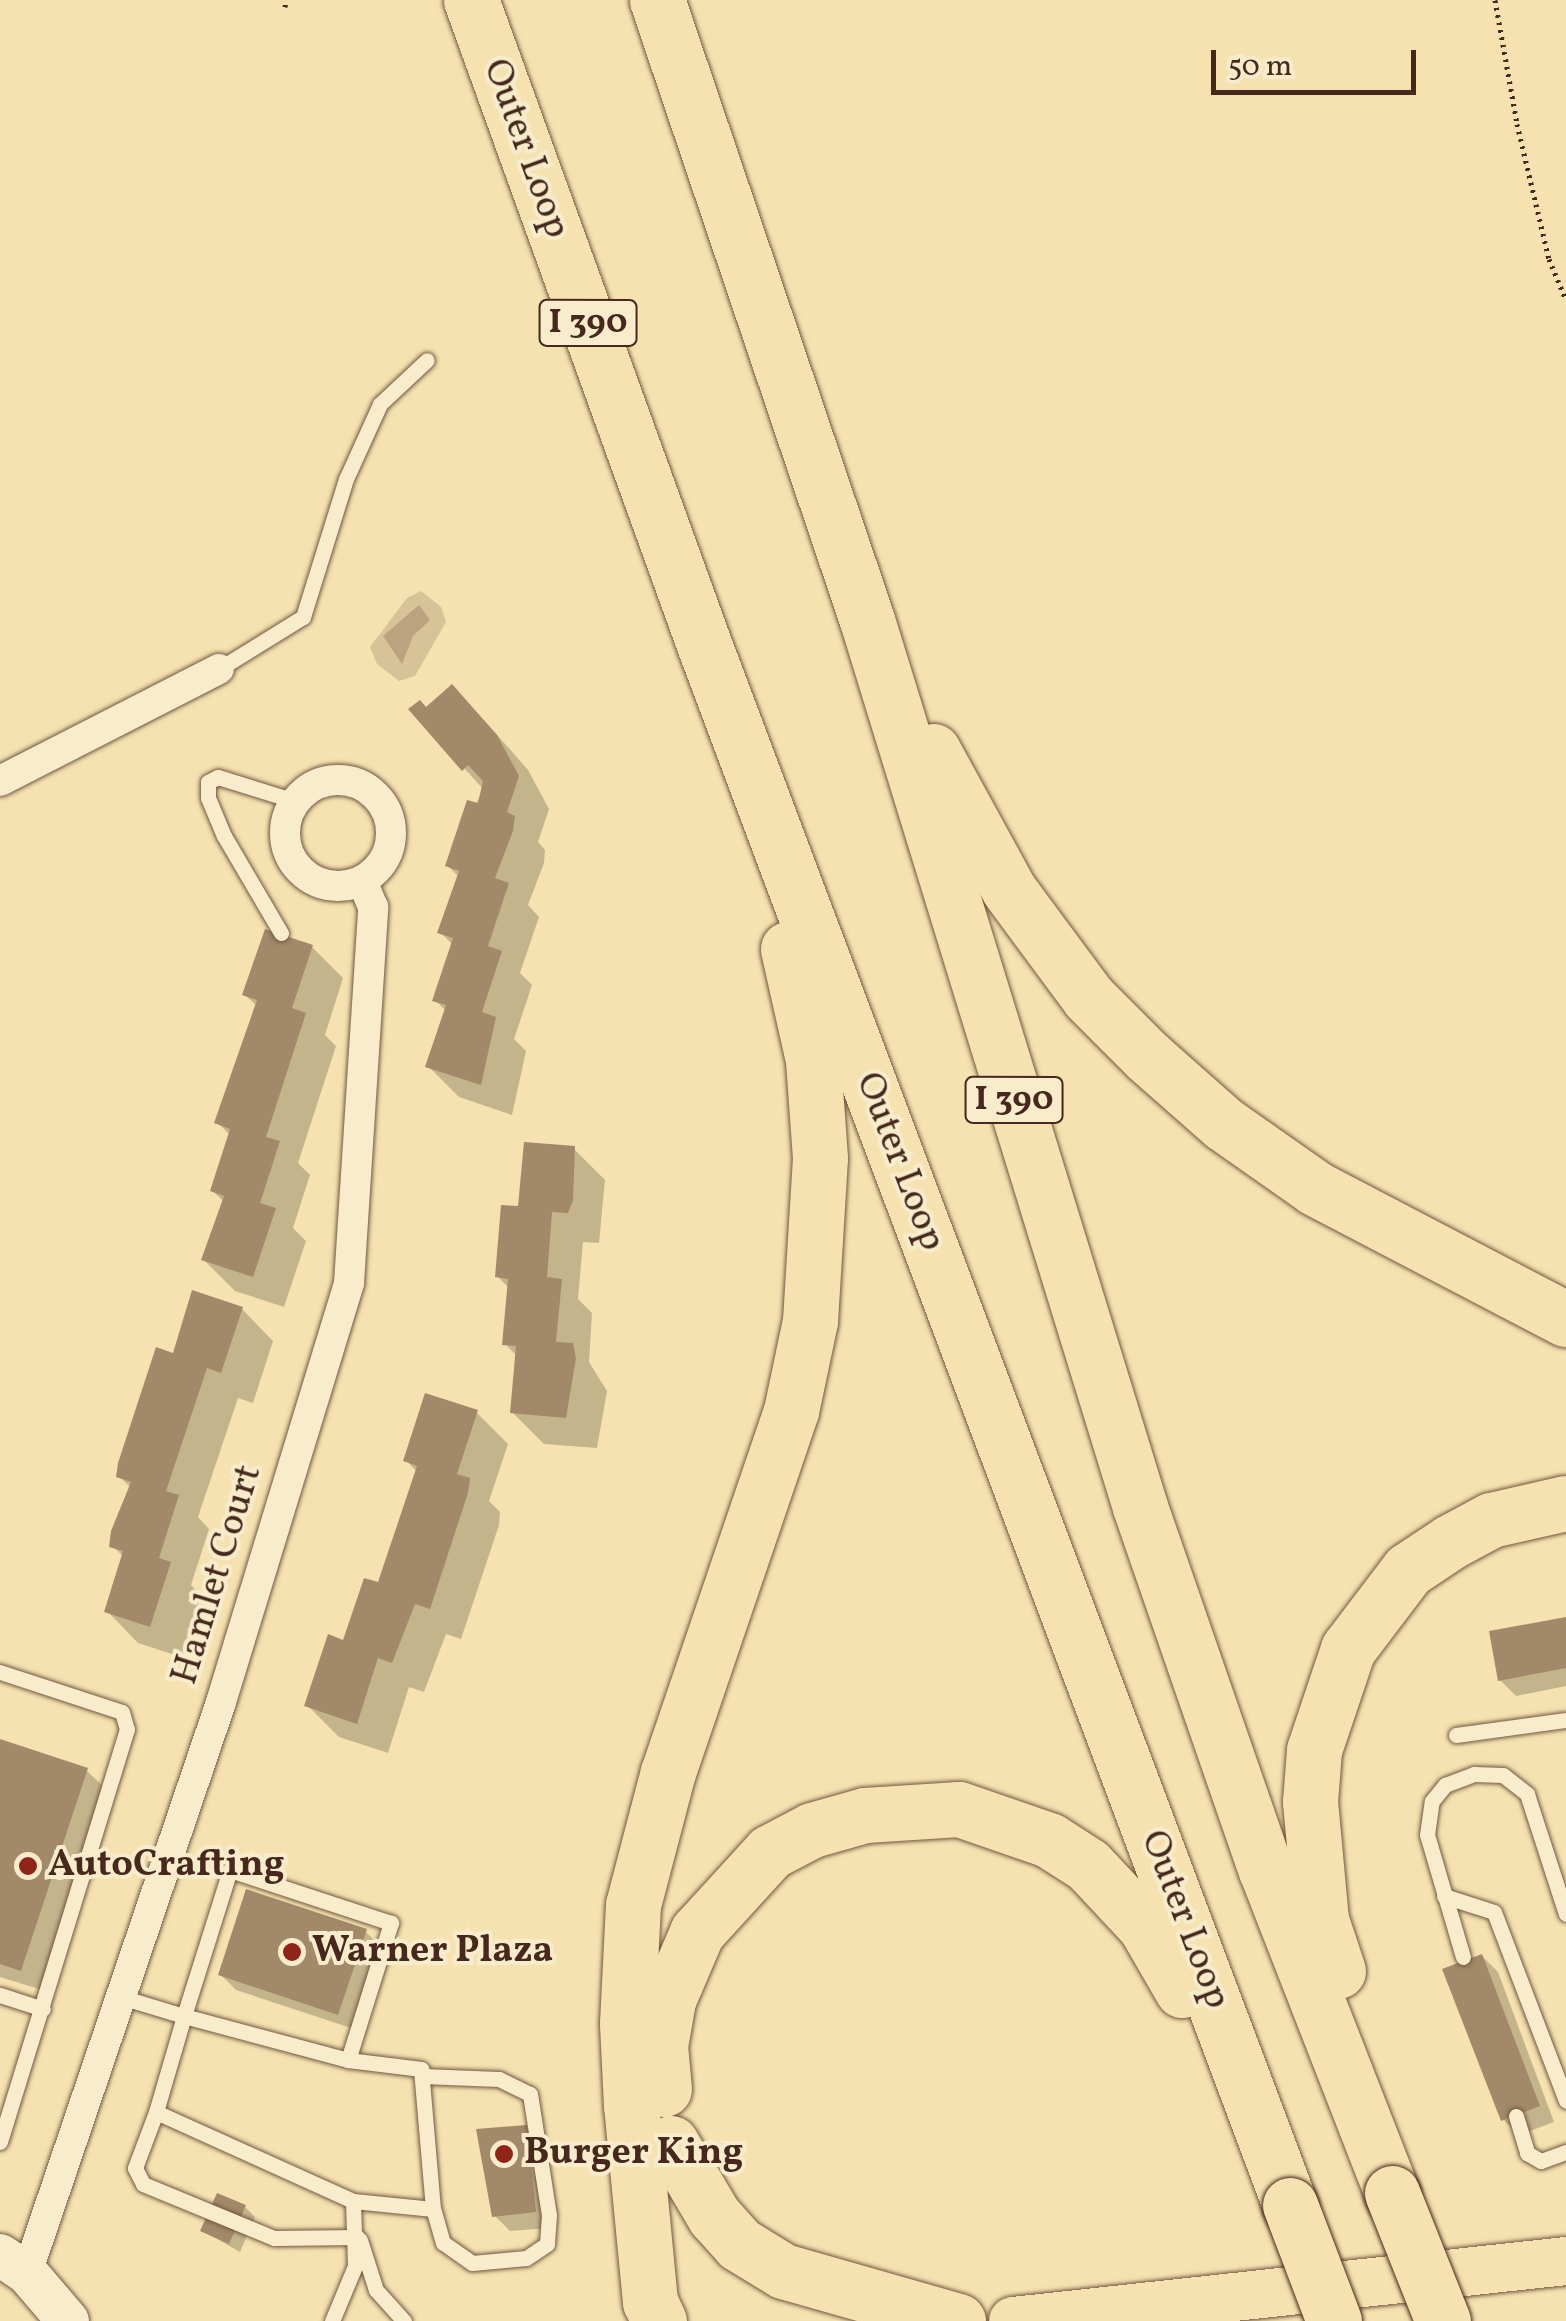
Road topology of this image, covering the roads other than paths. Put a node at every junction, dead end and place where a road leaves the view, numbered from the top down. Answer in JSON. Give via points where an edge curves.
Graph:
{"nodes":[{"id":1,"x":471,"y":0,"type":"edge"},
{"id":2,"x":658,"y":0,"type":"edge"},
{"id":3,"x":427,"y":360,"type":"dead end"},
{"id":4,"x":866,"y":620,"type":"junction"},
{"id":5,"x":705,"y":647,"type":"junction"},
{"id":6,"x":219,"y":669,"type":"joint"},
{"id":7,"x":0,"y":781,"type":"edge"},
{"id":8,"x":295,"y":801,"type":"junction"},
{"id":9,"x":362,"y":881,"type":"junction"},
{"id":10,"x":281,"y":933,"type":"dead end"},
{"id":11,"x":1566,"y":1319,"type":"edge"},
{"id":12,"x":1566,"y":1503,"type":"edge"},
{"id":13,"x":0,"y":1672,"type":"edge"},
{"id":14,"x":1566,"y":1720,"type":"edge"},
{"id":15,"x":1456,"y":1735,"type":"dead end"},
{"id":16,"x":1444,"y":1896,"type":"junction"},
{"id":17,"x":1566,"y":1914,"type":"edge"},
{"id":18,"x":1463,"y":1957,"type":"dead end"},
{"id":19,"x":0,"y":1995,"type":"edge"},
{"id":20,"x":121,"y":1997,"type":"junction"},
{"id":21,"x":42,"y":2009,"type":"junction"},
{"id":22,"x":184,"y":2016,"type":"junction"},
{"id":23,"x":1235,"y":2054,"type":"junction"},
{"id":24,"x":348,"y":2060,"type":"junction"},
{"id":25,"x":422,"y":2076,"type":"junction"},
{"id":26,"x":1566,"y":2102,"type":"edge"},
{"id":27,"x":156,"y":2112,"type":"junction"},
{"id":28,"x":1516,"y":2116,"type":"dead end"},
{"id":29,"x":0,"y":2142,"type":"edge"},
{"id":30,"x":670,"y":2143,"type":"junction"},
{"id":31,"x":1566,"y":2152,"type":"edge"},
{"id":32,"x":1392,"y":2193,"type":"junction"},
{"id":33,"x":353,"y":2201,"type":"junction"},
{"id":34,"x":433,"y":2209,"type":"junction"},
{"id":35,"x":357,"y":2238,"type":"junction"},
{"id":36,"x":1566,"y":2261,"type":"edge"},
{"id":37,"x":14,"y":2264,"type":"edge"},
{"id":38,"x":1166,"y":2313,"type":"edge"},
{"id":39,"x":68,"y":2321,"type":"edge"},
{"id":40,"x":332,"y":2321,"type":"edge"},
{"id":41,"x":404,"y":2321,"type":"edge"},
{"id":42,"x":659,"y":2321,"type":"edge"},
{"id":43,"x":680,"y":2321,"type":"edge"},
{"id":44,"x":958,"y":2321,"type":"edge"},
{"id":45,"x":1013,"y":2321,"type":"edge"},
{"id":46,"x":1334,"y":2321,"type":"edge"},
{"id":47,"x":1444,"y":2321,"type":"edge"}],
"edges":[{"from":1,"to":5,"type":"highway","name":"Outer Loop","number":"I 390"},
{"from":2,"to":4,"type":"highway","number":"I 390"},
{"from":3,"to":6,"type":"lane","via":[[380,404],[346,479],[303,617]]},
{"from":4,"to":11,"type":"highway","via":[[1008,890],[1089,998],[1148,1057],[1224,1124],[1315,1188]]},
{"from":4,"to":32,"type":"highway","number":"I 390","via":[[1140,1507],[1266,1870]]},
{"from":5,"to":23,"type":"highway","name":"Outer Loop","number":"I 390"},
{"from":5,"to":42,"type":"highway","via":[[795,970],[813,1060],[820,1158],[810,1321],[792,1411],[668,1772],[632,1905],[631,2106],[650,2302]]},
{"from":6,"to":7,"type":"street"},
{"from":8,"to":9,"type":"street","via":[[285,834],[297,867],[327,885]]},
{"from":8,"to":9,"type":"street","via":[[308,789],[342,780],[359,784],[385,806],[392,840],[376,871]]},
{"from":8,"to":10,"type":"lane","via":[[218,777],[208,782],[224,836]]},
{"from":9,"to":20,"type":"street","name":"Hamlet Court","via":[[374,907],[349,1284],[221,1702]]},
{"from":12,"to":32,"type":"highway","via":[[1491,1520],[1408,1570],[1348,1650],[1314,1750],[1310,1802],[1321,1920],[1360,2040]]},
{"from":13,"to":21,"type":"lane","via":[[122,1712],[127,1730]]},
{"from":14,"to":15,"type":"lane"},
{"from":16,"to":17,"type":"lane","via":[[1427,1835],[1432,1801],[1444,1785],[1474,1774],[1503,1774],[1526,1794]]},
{"from":16,"to":18,"type":"lane"},
{"from":16,"to":26,"type":"lane","via":[[1494,1912]]},
{"from":19,"to":21,"type":"lane"},
{"from":20,"to":22,"type":"lane"},
{"from":20,"to":37,"type":"street","name":"Hamlet Court"},
{"from":21,"to":29,"type":"lane"},
{"from":22,"to":24,"type":"lane"},
{"from":22,"to":24,"type":"lane","via":[[230,1870],[391,1922]]},
{"from":22,"to":27,"type":"lane"},
{"from":23,"to":30,"type":"highway","via":[[1186,1998],[1145,1926],[1088,1866],[1049,1840],[959,1809],[865,1815],[812,1830],[770,1852],[697,1932],[668,2000],[660,2046]]},
{"from":23,"to":46,"type":"highway","name":"Outer Loop","number":"I 390","bridge":true},
{"from":24,"to":25,"type":"lane","via":[[422,2069]]},
{"from":25,"to":34,"type":"lane"},
{"from":25,"to":34,"type":"lane","via":[[499,2079],[530,2094],[549,2215],[546,2244],[526,2258],[472,2262],[443,2244]]},
{"from":27,"to":33,"type":"lane"},
{"from":27,"to":35,"type":"lane","via":[[135,2168],[144,2184],[274,2238]]},
{"from":28,"to":31,"type":"lane","via":[[1527,2153],[1541,2161]]},
{"from":30,"to":43,"type":"highway","via":[[684,2296]]},
{"from":30,"to":44,"type":"highway","via":[[739,2244],[783,2271]]},
{"from":32,"to":47,"type":"highway","number":"I 390","bridge":true},
{"from":33,"to":34,"type":"lane"},
{"from":33,"to":35,"type":"lane"},
{"from":35,"to":40,"type":"lane","via":[[350,2285]]},
{"from":35,"to":41,"type":"lane","via":[[376,2290]]},
{"from":36,"to":38,"type":"main road"},
{"from":37,"to":39,"type":"street"},
{"from":38,"to":45,"type":"main road"}]}
